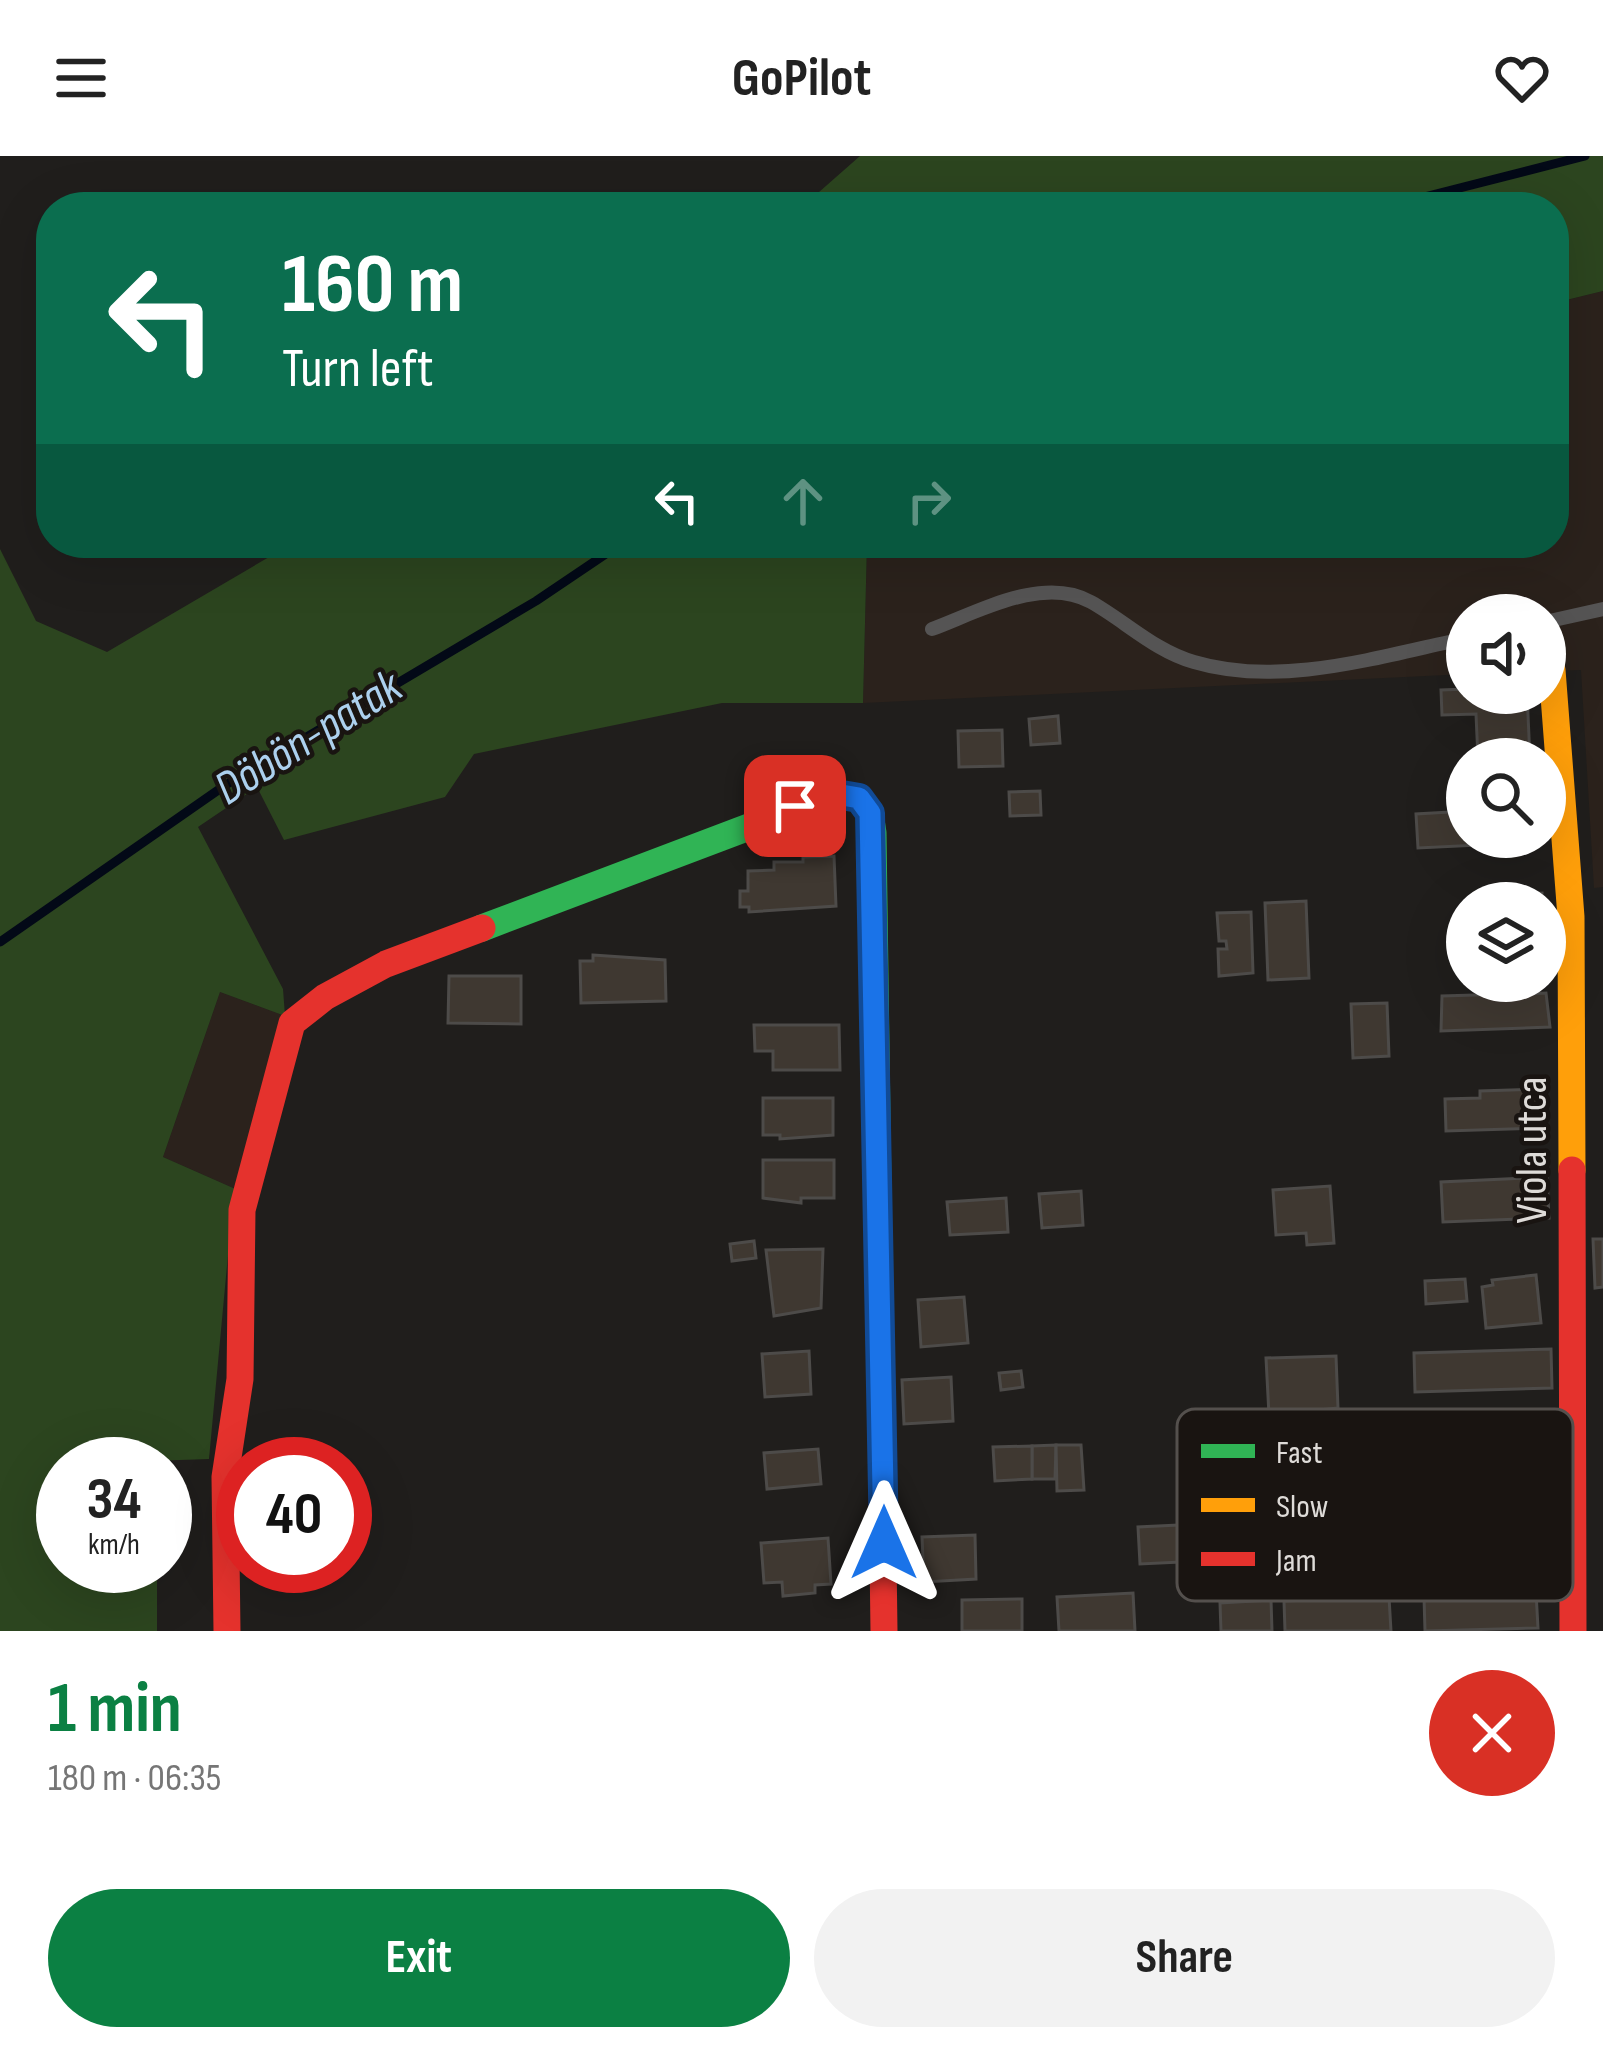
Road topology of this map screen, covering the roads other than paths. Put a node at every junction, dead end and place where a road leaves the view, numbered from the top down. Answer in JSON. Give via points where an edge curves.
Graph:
{"nodes":[{"id":1,"x":1603,"y":609,"type":"edge"},
{"id":2,"x":1566,"y":617,"type":"edge"},
{"id":3,"x":932,"y":629,"type":"dead end"},
{"id":4,"x":1446,"y":642,"type":"edge"},
{"id":5,"x":1554,"y":714,"type":"edge"},
{"id":6,"x":1572,"y":1409,"type":"edge"},
{"id":7,"x":1573,"y":1601,"type":"edge"},
{"id":8,"x":226,"y":1631,"type":"edge"},
{"id":9,"x":884,"y":1631,"type":"edge"},
{"id":10,"x":1573,"y":1631,"type":"edge"}],
"edges":[{"from":1,"to":2,"type":"lane"},
{"from":3,"to":4,"type":"lane","via":[[1032,592],[1086,598],[1193,662],[1268,673]]},
{"from":5,"to":6,"type":"street","name":"Viola utca","via":[[1571,916]]},
{"from":7,"to":10,"type":"street","name":"Viola utca"},
{"from":8,"to":9,"type":"street","via":[[225,1477],[240,1379],[242,1210],[292,1023],[386,964],[836,794],[859,798],[870,813]]}]}
